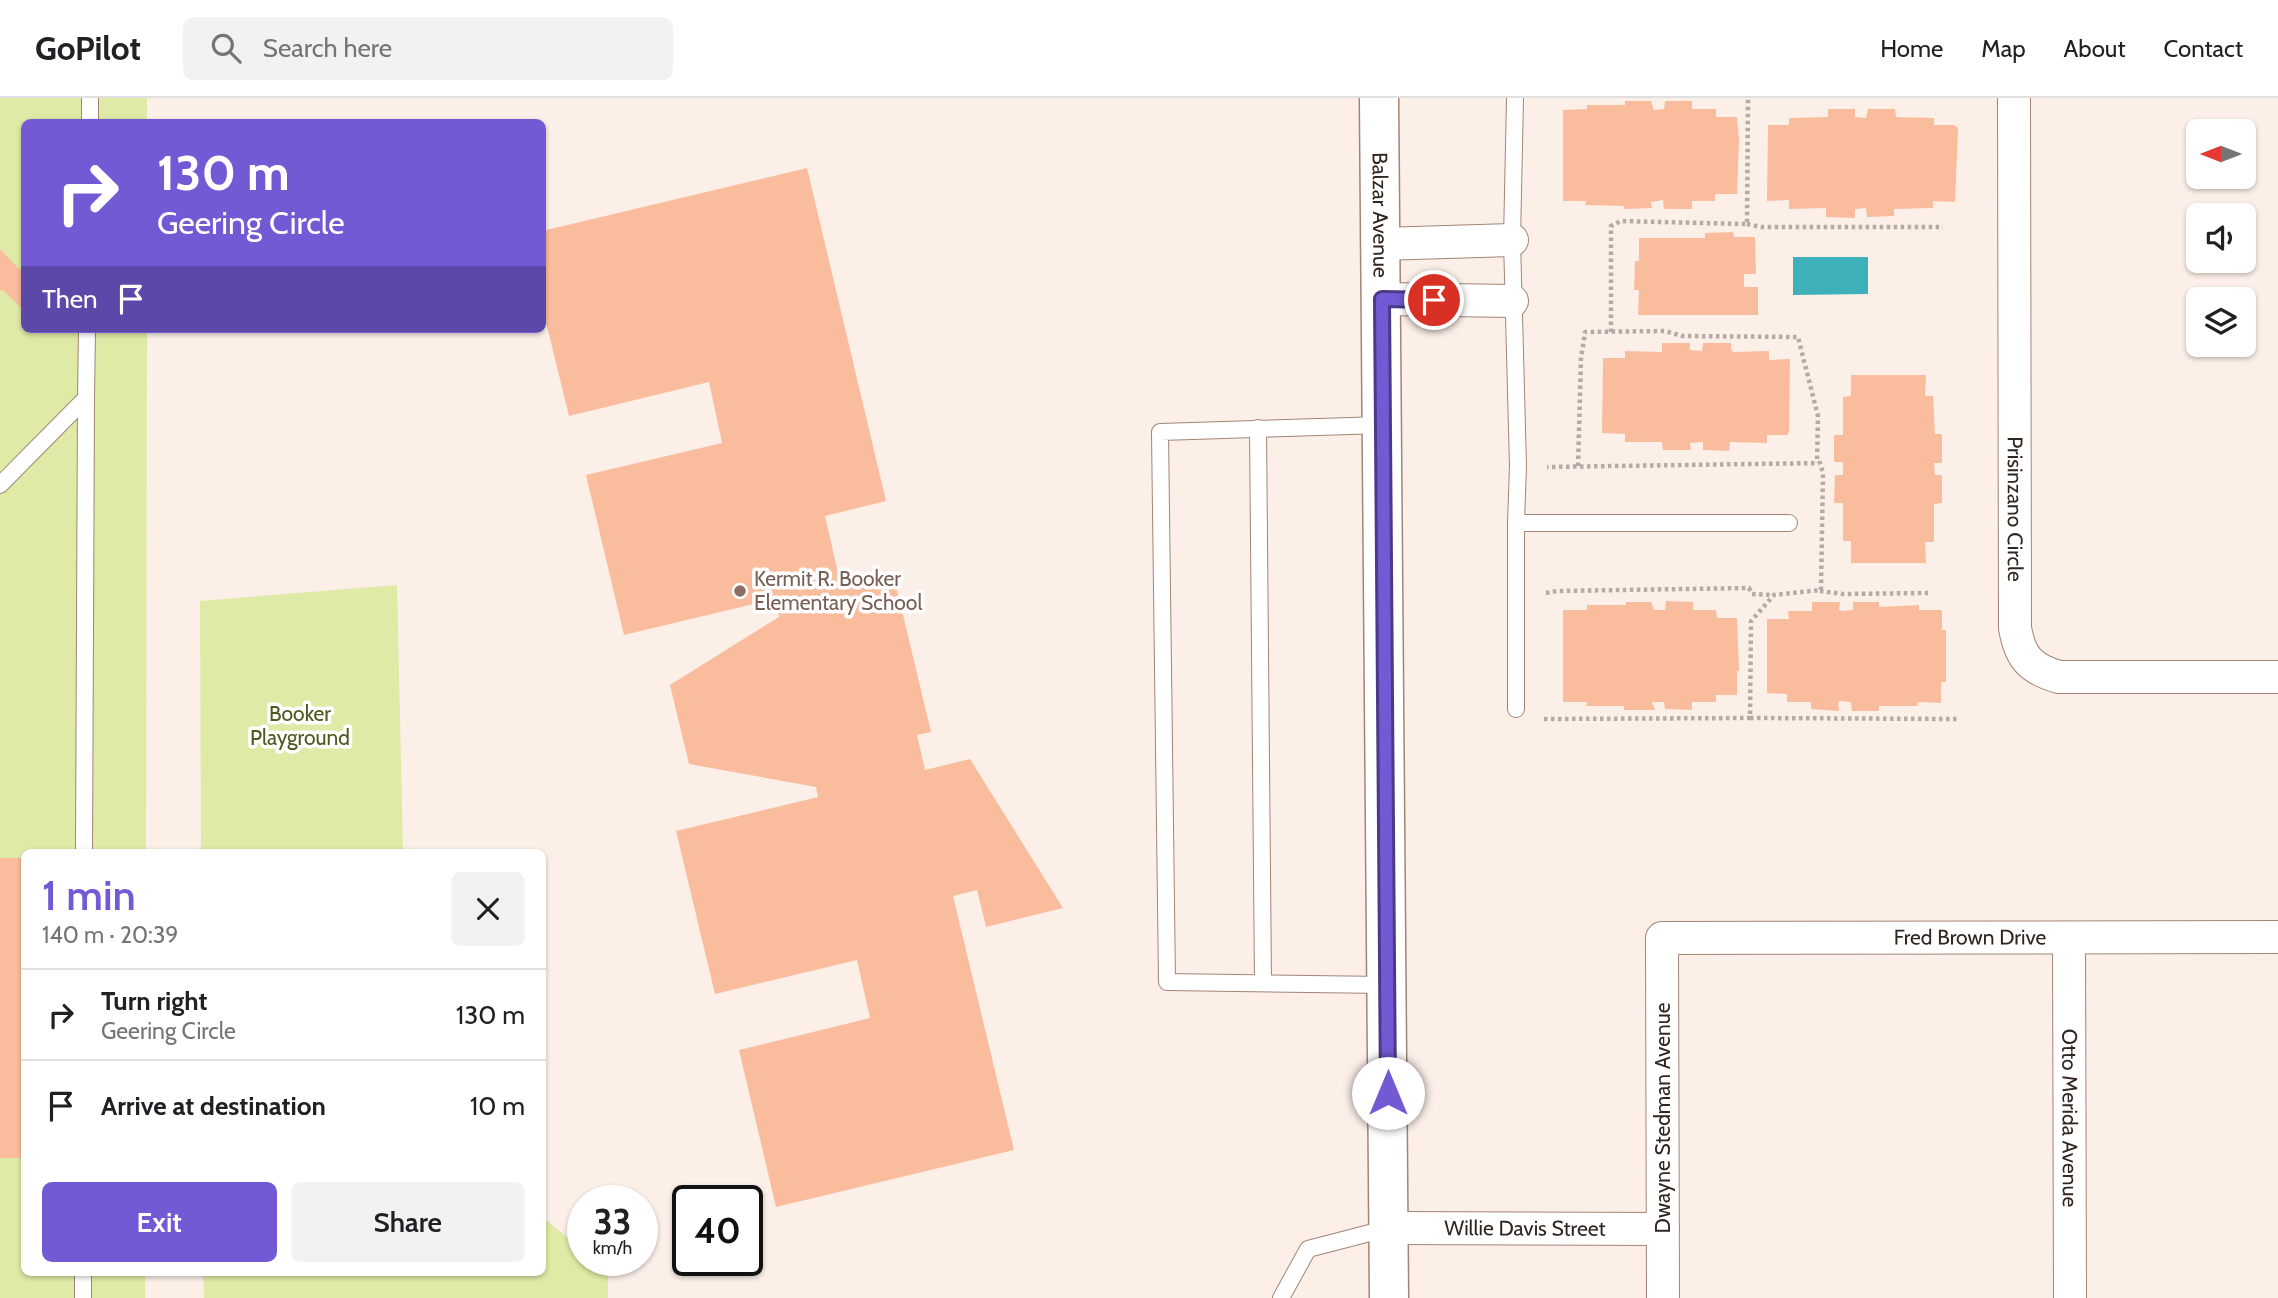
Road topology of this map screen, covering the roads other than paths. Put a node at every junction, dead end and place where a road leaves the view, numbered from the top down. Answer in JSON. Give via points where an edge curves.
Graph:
{"nodes":[{"id":1,"x":90,"y":98,"type":"edge"},
{"id":2,"x":1379,"y":98,"type":"edge"},
{"id":3,"x":1515,"y":98,"type":"edge"},
{"id":4,"x":2014,"y":98,"type":"edge"},
{"id":5,"x":90,"y":119,"type":"edge"},
{"id":6,"x":1512,"y":240,"type":"junction"},
{"id":7,"x":1381,"y":244,"type":"junction"},
{"id":8,"x":1382,"y":299,"type":"junction"},
{"id":9,"x":1512,"y":301,"type":"junction"},
{"id":10,"x":87,"y":333,"type":"edge"},
{"id":11,"x":86,"y":398,"type":"junction"},
{"id":12,"x":1383,"y":425,"type":"junction"},
{"id":13,"x":1258,"y":429,"type":"junction"},
{"id":14,"x":0,"y":485,"type":"edge"},
{"id":15,"x":1516,"y":523,"type":"junction"},
{"id":16,"x":1789,"y":523,"type":"dead end"},
{"id":17,"x":2278,"y":677,"type":"edge"},
{"id":18,"x":1516,"y":709,"type":"dead end"},
{"id":19,"x":84,"y":849,"type":"edge"},
{"id":20,"x":2278,"y":937,"type":"edge"},
{"id":21,"x":1662,"y":938,"type":"joint"},
{"id":22,"x":2069,"y":938,"type":"junction"},
{"id":23,"x":1263,"y":983,"type":"junction"},
{"id":24,"x":1387,"y":985,"type":"junction"},
{"id":25,"x":1389,"y":1228,"type":"junction"},
{"id":26,"x":1663,"y":1229,"type":"junction"},
{"id":27,"x":83,"y":1276,"type":"edge"},
{"id":28,"x":83,"y":1298,"type":"edge"},
{"id":29,"x":1281,"y":1298,"type":"edge"},
{"id":30,"x":1389,"y":1298,"type":"edge"},
{"id":31,"x":1663,"y":1298,"type":"edge"},
{"id":32,"x":2070,"y":1298,"type":"edge"}],
"edges":[{"from":1,"to":5,"type":"lane"},
{"from":2,"to":7,"type":"street","name":"Balzar Avenue"},
{"from":3,"to":6,"type":"lane"},
{"from":4,"to":17,"type":"street","name":"Prisinzano Circle","via":[[2015,628],[2019,649],[2036,667],[2059,677]]},
{"from":6,"to":7,"type":"street"},
{"from":6,"to":9,"type":"lane"},
{"from":7,"to":8,"type":"street","name":"Balzar Avenue"},
{"from":8,"to":9,"type":"street"},
{"from":8,"to":12,"type":"street","name":"Balzar Avenue"},
{"from":9,"to":15,"type":"lane"},
{"from":10,"to":11,"type":"lane"},
{"from":11,"to":14,"type":"lane"},
{"from":11,"to":19,"type":"lane"},
{"from":12,"to":13,"type":"lane"},
{"from":12,"to":24,"type":"street","name":"Balzar Avenue"},
{"from":13,"to":23,"type":"lane"},
{"from":13,"to":23,"type":"lane","via":[[1160,432],[1167,982]]},
{"from":15,"to":16,"type":"lane"},
{"from":15,"to":18,"type":"lane"},
{"from":20,"to":22,"type":"street","name":"Fred Brown Drive"},
{"from":21,"to":22,"type":"street","name":"Fred Brown Drive"},
{"from":21,"to":26,"type":"street","name":"Dwayne Stedman Avenue"},
{"from":22,"to":32,"type":"street","name":"Otto Merida Avenue"},
{"from":23,"to":24,"type":"lane"},
{"from":24,"to":25,"type":"street","name":"Balzar Avenue"},
{"from":25,"to":26,"type":"street","name":"Willie Davis Street"},
{"from":25,"to":29,"type":"lane","via":[[1308,1249]]},
{"from":25,"to":30,"type":"street","name":"Balzar Avenue"},
{"from":26,"to":31,"type":"street","name":"Dwayne Stedman Avenue"},
{"from":27,"to":28,"type":"lane"}]}
